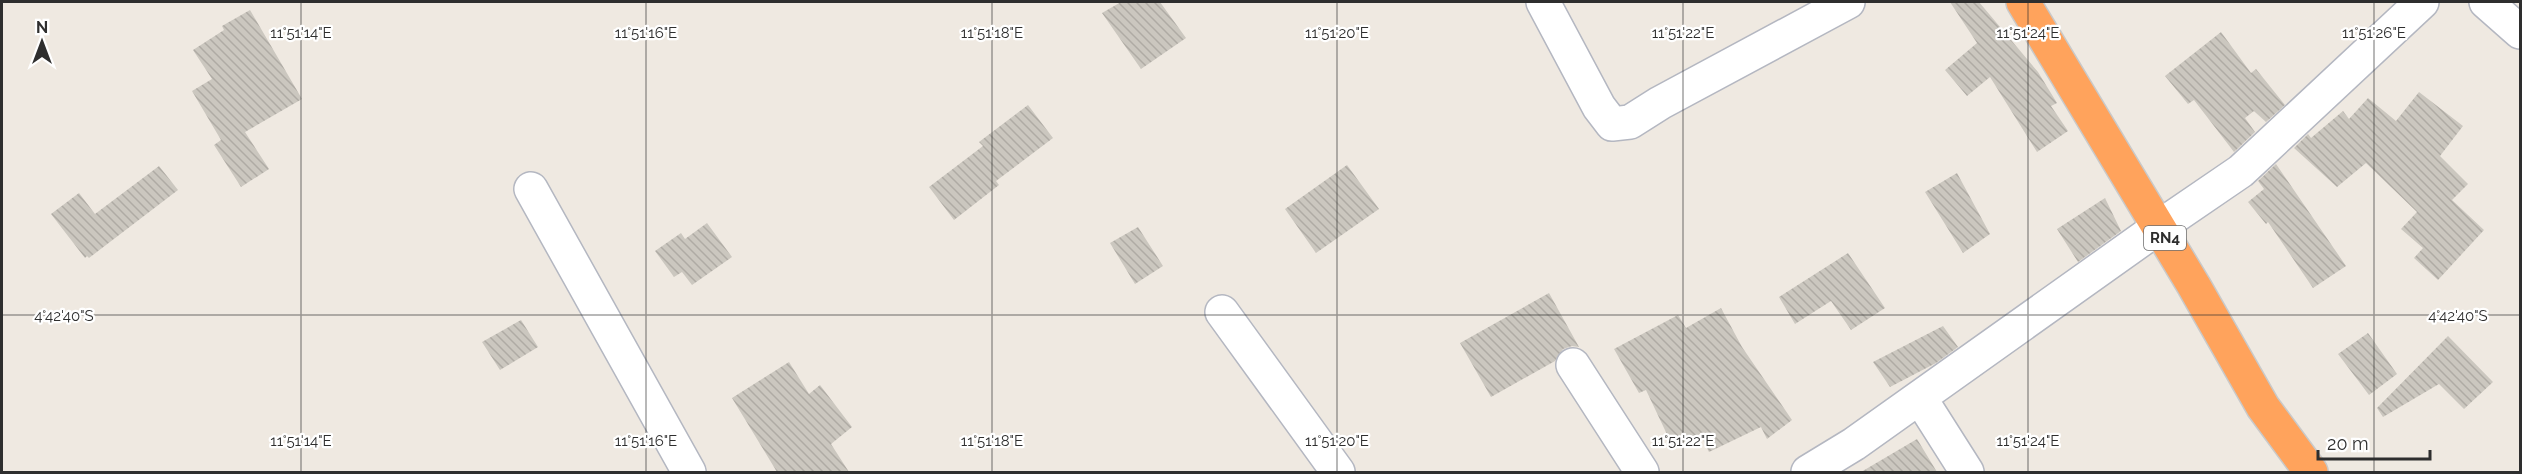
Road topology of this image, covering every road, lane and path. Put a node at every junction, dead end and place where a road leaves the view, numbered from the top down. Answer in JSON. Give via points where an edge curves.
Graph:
{"nodes":[{"id":1,"x":1543,"y":2,"type":"edge"},
{"id":2,"x":1848,"y":2,"type":"edge"},
{"id":3,"x":2422,"y":2,"type":"edge"},
{"id":4,"x":2486,"y":2,"type":"edge"},
{"id":5,"x":2032,"y":6,"type":"edge"},
{"id":6,"x":2520,"y":32,"type":"edge"},
{"id":7,"x":531,"y":189,"type":"dead end"},
{"id":8,"x":2159,"y":226,"type":"junction"},
{"id":9,"x":1222,"y":312,"type":"dead end"},
{"id":10,"x":1573,"y":365,"type":"dead end"},
{"id":11,"x":1920,"y":398,"type":"junction"},
{"id":12,"x":689,"y":472,"type":"edge"},
{"id":13,"x":1338,"y":472,"type":"edge"},
{"id":14,"x":1642,"y":472,"type":"edge"},
{"id":15,"x":1808,"y":472,"type":"edge"},
{"id":16,"x":1967,"y":472,"type":"edge"},
{"id":17,"x":2311,"y":472,"type":"edge"}],
"edges":[{"from":1,"to":2,"type":"street","via":[[1599,108],[1612,124],[1630,122]]},
{"from":3,"to":8,"type":"street","via":[[2241,171]]},
{"from":4,"to":6,"type":"street"},
{"from":5,"to":8,"type":"highway","number":"RN4"},
{"from":7,"to":12,"type":"street"},
{"from":8,"to":11,"type":"street"},
{"from":8,"to":17,"type":"highway","number":"RN4","via":[[2263,407]]},
{"from":9,"to":13,"type":"street"},
{"from":10,"to":14,"type":"street"},
{"from":11,"to":15,"type":"street"},
{"from":11,"to":16,"type":"street"}]}
